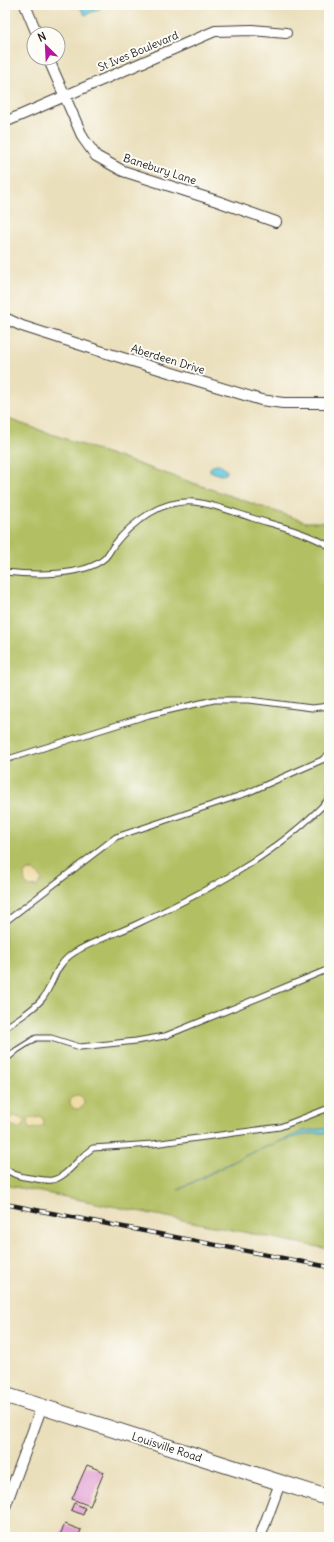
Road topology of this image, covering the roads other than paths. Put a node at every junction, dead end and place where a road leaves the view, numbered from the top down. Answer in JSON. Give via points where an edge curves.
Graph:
{"nodes":[{"id":1,"x":25,"y":5,"type":"edge"},
{"id":2,"x":34,"y":26,"type":"edge"},
{"id":3,"x":286,"y":33,"type":"dead end"},
{"id":4,"x":51,"y":66,"type":"edge"},
{"id":5,"x":64,"y":96,"type":"junction"},
{"id":6,"x":5,"y":122,"type":"edge"},
{"id":7,"x":276,"y":222,"type":"dead end"},
{"id":8,"x":5,"y":318,"type":"edge"},
{"id":9,"x":329,"y":403,"type":"edge"},
{"id":10,"x":329,"y":546,"type":"edge"},
{"id":11,"x":5,"y":572,"type":"edge"},
{"id":12,"x":329,"y":706,"type":"edge"},
{"id":13,"x":329,"y":754,"type":"edge"},
{"id":14,"x":5,"y":760,"type":"edge"},
{"id":15,"x":329,"y":799,"type":"edge"},
{"id":16,"x":5,"y":922,"type":"edge"},
{"id":17,"x":329,"y":969,"type":"edge"},
{"id":18,"x":5,"y":1028,"type":"edge"},
{"id":19,"x":5,"y":1060,"type":"edge"},
{"id":20,"x":329,"y":1108,"type":"edge"},
{"id":21,"x":5,"y":1168,"type":"edge"},
{"id":22,"x":5,"y":1395,"type":"edge"},
{"id":23,"x":42,"y":1406,"type":"junction"},
{"id":24,"x":280,"y":1483,"type":"junction"},
{"id":25,"x":329,"y":1498,"type":"edge"},
{"id":26,"x":5,"y":1506,"type":"edge"},
{"id":27,"x":260,"y":1537,"type":"edge"}],
"edges":[{"from":1,"to":2,"type":"street"},
{"from":3,"to":5,"type":"street","name":"St Ives Boulevard","via":[[252,30],[214,31]]},
{"from":4,"to":5,"type":"street","name":"Banebury Lane"},
{"from":5,"to":6,"type":"street","name":"St Ives Boulevard"},
{"from":5,"to":7,"type":"street","name":"Banebury Lane","via":[[83,138],[96,156],[123,171]]},
{"from":8,"to":9,"type":"street","name":"Aberdeen Drive","via":[[96,350],[260,400]]},
{"from":10,"to":11,"type":"lane","via":[[297,532],[225,509],[194,502],[176,502],[150,513],[114,544],[106,557],[96,564],[60,572]]},
{"from":12,"to":14,"type":"lane","via":[[312,708],[249,700],[214,700],[150,715]]},
{"from":13,"to":16,"type":"lane","via":[[322,760],[247,793],[116,837]]},
{"from":15,"to":18,"type":"lane","via":[[306,822],[278,844],[228,878],[185,902],[76,951],[57,968],[44,997],[33,1009]]},
{"from":17,"to":19,"type":"lane","via":[[165,1036],[80,1047],[51,1038],[36,1038]]},
{"from":20,"to":21,"type":"lane","via":[[280,1127],[152,1144],[93,1148],[62,1175],[52,1180],[19,1177]]},
{"from":22,"to":23,"type":"main road","name":"Louisville Road"},
{"from":23,"to":24,"type":"main road","name":"Louisville Road"},
{"from":23,"to":26,"type":"street"},
{"from":24,"to":25,"type":"main road","name":"Louisville Road"},
{"from":24,"to":27,"type":"street"}]}
